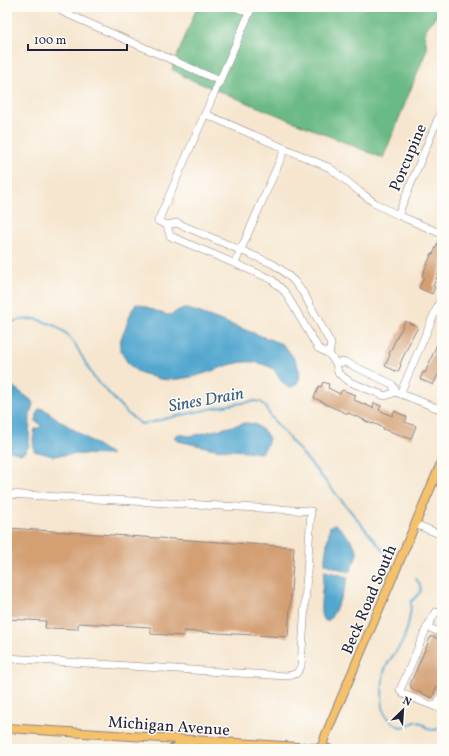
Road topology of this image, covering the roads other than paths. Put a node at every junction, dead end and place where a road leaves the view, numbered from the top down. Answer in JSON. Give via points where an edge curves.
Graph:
{"nodes":[{"id":1,"x":66,"y":7,"type":"edge"},
{"id":2,"x":235,"y":7,"type":"edge"},
{"id":3,"x":250,"y":10,"type":"edge"},
{"id":4,"x":220,"y":80,"type":"junction"},
{"id":5,"x":442,"y":109,"type":"edge"},
{"id":6,"x":205,"y":114,"type":"junction"},
{"id":7,"x":285,"y":149,"type":"junction"},
{"id":8,"x":398,"y":215,"type":"junction"},
{"id":9,"x":167,"y":225,"type":"junction"},
{"id":10,"x":442,"y":234,"type":"edge"},
{"id":11,"x":241,"y":251,"type":"junction"},
{"id":12,"x":235,"y":263,"type":"junction"},
{"id":13,"x":442,"y":296,"type":"edge"},
{"id":14,"x":329,"y":354,"type":"junction"},
{"id":15,"x":336,"y":363,"type":"junction"},
{"id":16,"x":398,"y":393,"type":"junction"},
{"id":17,"x":442,"y":410,"type":"edge"},
{"id":18,"x":442,"y":460,"type":"edge"},
{"id":19,"x":7,"y":494,"type":"edge"},
{"id":20,"x":415,"y":524,"type":"junction"},
{"id":21,"x":442,"y":536,"type":"edge"},
{"id":22,"x":436,"y":612,"type":"dead end"},
{"id":23,"x":427,"y":627,"type":"junction"},
{"id":24,"x":442,"y":633,"type":"edge"},
{"id":25,"x":7,"y":658,"type":"edge"},
{"id":26,"x":442,"y":693,"type":"edge"},
{"id":27,"x":439,"y":708,"type":"edge"},
{"id":28,"x":7,"y":728,"type":"edge"},
{"id":29,"x":205,"y":741,"type":"junction"},
{"id":30,"x":172,"y":749,"type":"edge"},
{"id":31,"x":321,"y":749,"type":"edge"},
{"id":32,"x":329,"y":749,"type":"edge"}],
"edges":[{"from":1,"to":4,"type":"street","via":[[63,12]]},
{"from":2,"to":3,"type":"street"},
{"from":3,"to":4,"type":"street"},
{"from":4,"to":6,"type":"street"},
{"from":5,"to":8,"type":"street","name":"Porcupine"},
{"from":6,"to":7,"type":"street"},
{"from":6,"to":9,"type":"street","via":[[158,221]]},
{"from":7,"to":8,"type":"street","via":[[330,168],[376,204]]},
{"from":7,"to":11,"type":"street"},
{"from":8,"to":10,"type":"street"},
{"from":9,"to":11,"type":"street","via":[[177,223]]},
{"from":9,"to":12,"type":"street","via":[[170,236]]},
{"from":11,"to":12,"type":"street"},
{"from":11,"to":14,"type":"street","via":[[273,264],[294,281],[304,294],[331,344]]},
{"from":12,"to":14,"type":"street","via":[[271,279],[278,285],[285,292],[318,348]]},
{"from":13,"to":16,"type":"street"},
{"from":14,"to":15,"type":"street"},
{"from":15,"to":16,"type":"street","via":[[345,362],[392,384]]},
{"from":15,"to":16,"type":"street","via":[[338,373],[350,382],[385,396]]},
{"from":16,"to":17,"type":"street"},
{"from":18,"to":20,"type":"main road","name":"Beck Road South"},
{"from":19,"to":25,"type":"street","via":[[311,511],[301,666],[294,675]]},
{"from":20,"to":21,"type":"street"},
{"from":20,"to":31,"type":"main road","name":"Beck Road South"},
{"from":22,"to":23,"type":"street"},
{"from":23,"to":24,"type":"street"},
{"from":23,"to":27,"type":"street","via":[[400,690],[403,694]]},
{"from":26,"to":27,"type":"street"},
{"from":28,"to":29,"type":"main road","name":"Michigan Avenue"},
{"from":29,"to":30,"type":"main road"},
{"from":29,"to":31,"type":"main road","name":"Michigan Avenue"},
{"from":31,"to":32,"type":"main road","name":"Michigan Avenue"}]}
